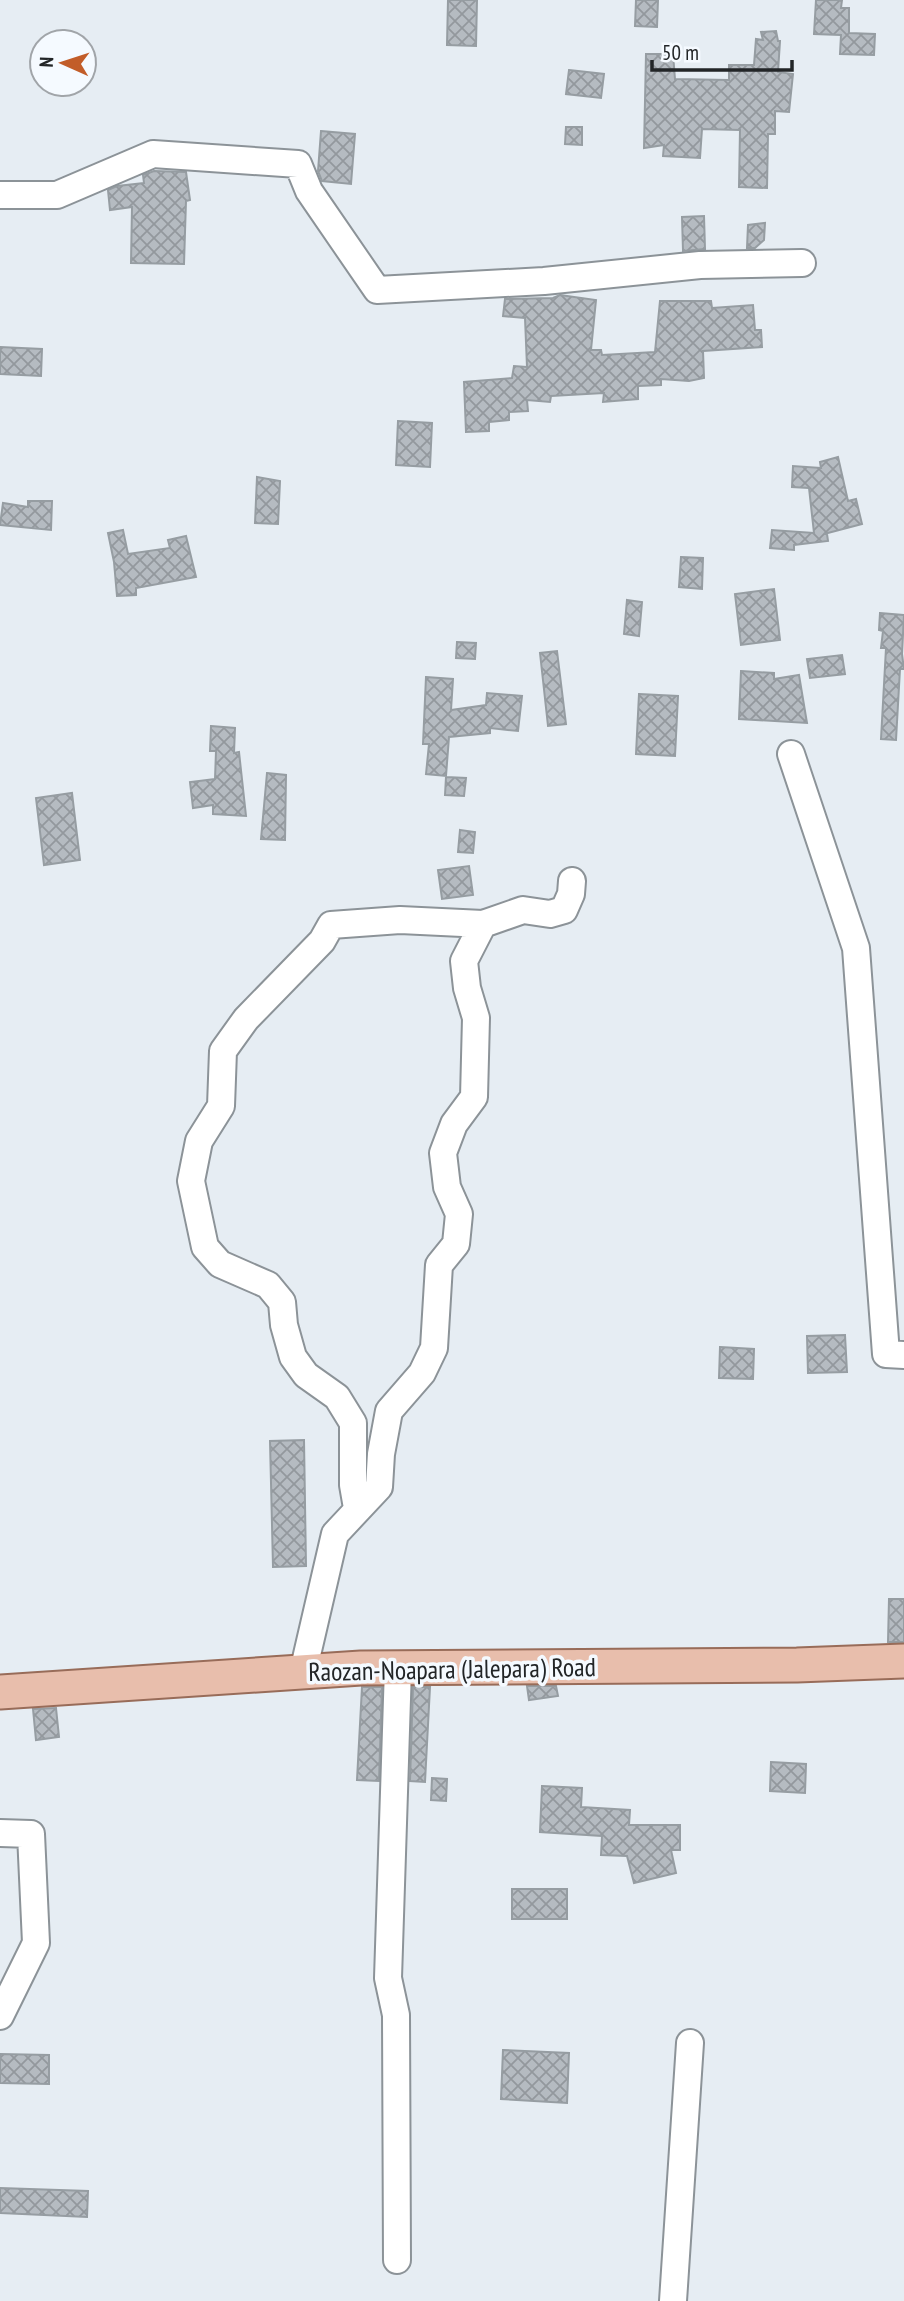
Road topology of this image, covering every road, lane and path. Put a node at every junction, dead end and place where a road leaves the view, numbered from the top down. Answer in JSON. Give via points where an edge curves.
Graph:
{"nodes":[{"id":1,"x":0,"y":195,"type":"edge"},
{"id":2,"x":802,"y":263,"type":"dead end"},
{"id":3,"x":791,"y":754,"type":"dead end"},
{"id":4,"x":572,"y":881,"type":"dead end"},
{"id":5,"x":483,"y":924,"type":"junction"},
{"id":6,"x":904,"y":1355,"type":"edge"},
{"id":7,"x":357,"y":1508,"type":"junction"},
{"id":8,"x":904,"y":1661,"type":"edge"},
{"id":9,"x":398,"y":1668,"type":"junction"},
{"id":10,"x":303,"y":1672,"type":"junction"},
{"id":11,"x":0,"y":1692,"type":"edge"},
{"id":12,"x":0,"y":1833,"type":"edge"},
{"id":13,"x":0,"y":2017,"type":"edge"},
{"id":14,"x":690,"y":2043,"type":"dead end"},
{"id":15,"x":397,"y":2260,"type":"dead end"},
{"id":16,"x":673,"y":2301,"type":"edge"}],
"edges":[{"from":1,"to":2,"type":"street","via":[[57,195],[153,155],[298,164],[309,191],[377,290],[544,281],[700,265]]},
{"from":3,"to":6,"type":"street","via":[[856,948],[886,1354]]},
{"from":4,"to":5,"type":"street","via":[[564,910],[550,914],[523,910]]},
{"from":5,"to":7,"type":"street","via":[[464,961],[476,1018],[474,1097],[454,1124],[443,1153],[447,1186],[459,1214],[456,1244],[439,1265],[434,1348],[422,1373],[389,1411],[379,1487]]},
{"from":5,"to":7,"type":"street","via":[[400,920],[331,925],[322,941],[246,1018],[223,1051],[221,1106],[199,1141],[191,1181],[205,1247],[220,1264],[268,1286],[282,1302],[293,1357],[306,1375],[337,1397],[353,1423]]},
{"from":7,"to":10,"type":"street","via":[[335,1534]]},
{"from":8,"to":9,"type":"main road","name":"Raozan-Noapara (Jalepara) Road"},
{"from":9,"to":10,"type":"main road","name":"Raozan-Noapara (Jalepara) Road"},
{"from":9,"to":15,"type":"street","via":[[387,1978],[396,2015]]},
{"from":10,"to":11,"type":"main road","name":"Raozan-Noapara (Jalepara) Road"},
{"from":12,"to":13,"type":"street","via":[[31,1833],[36,1943]]},
{"from":14,"to":16,"type":"street"}]}
